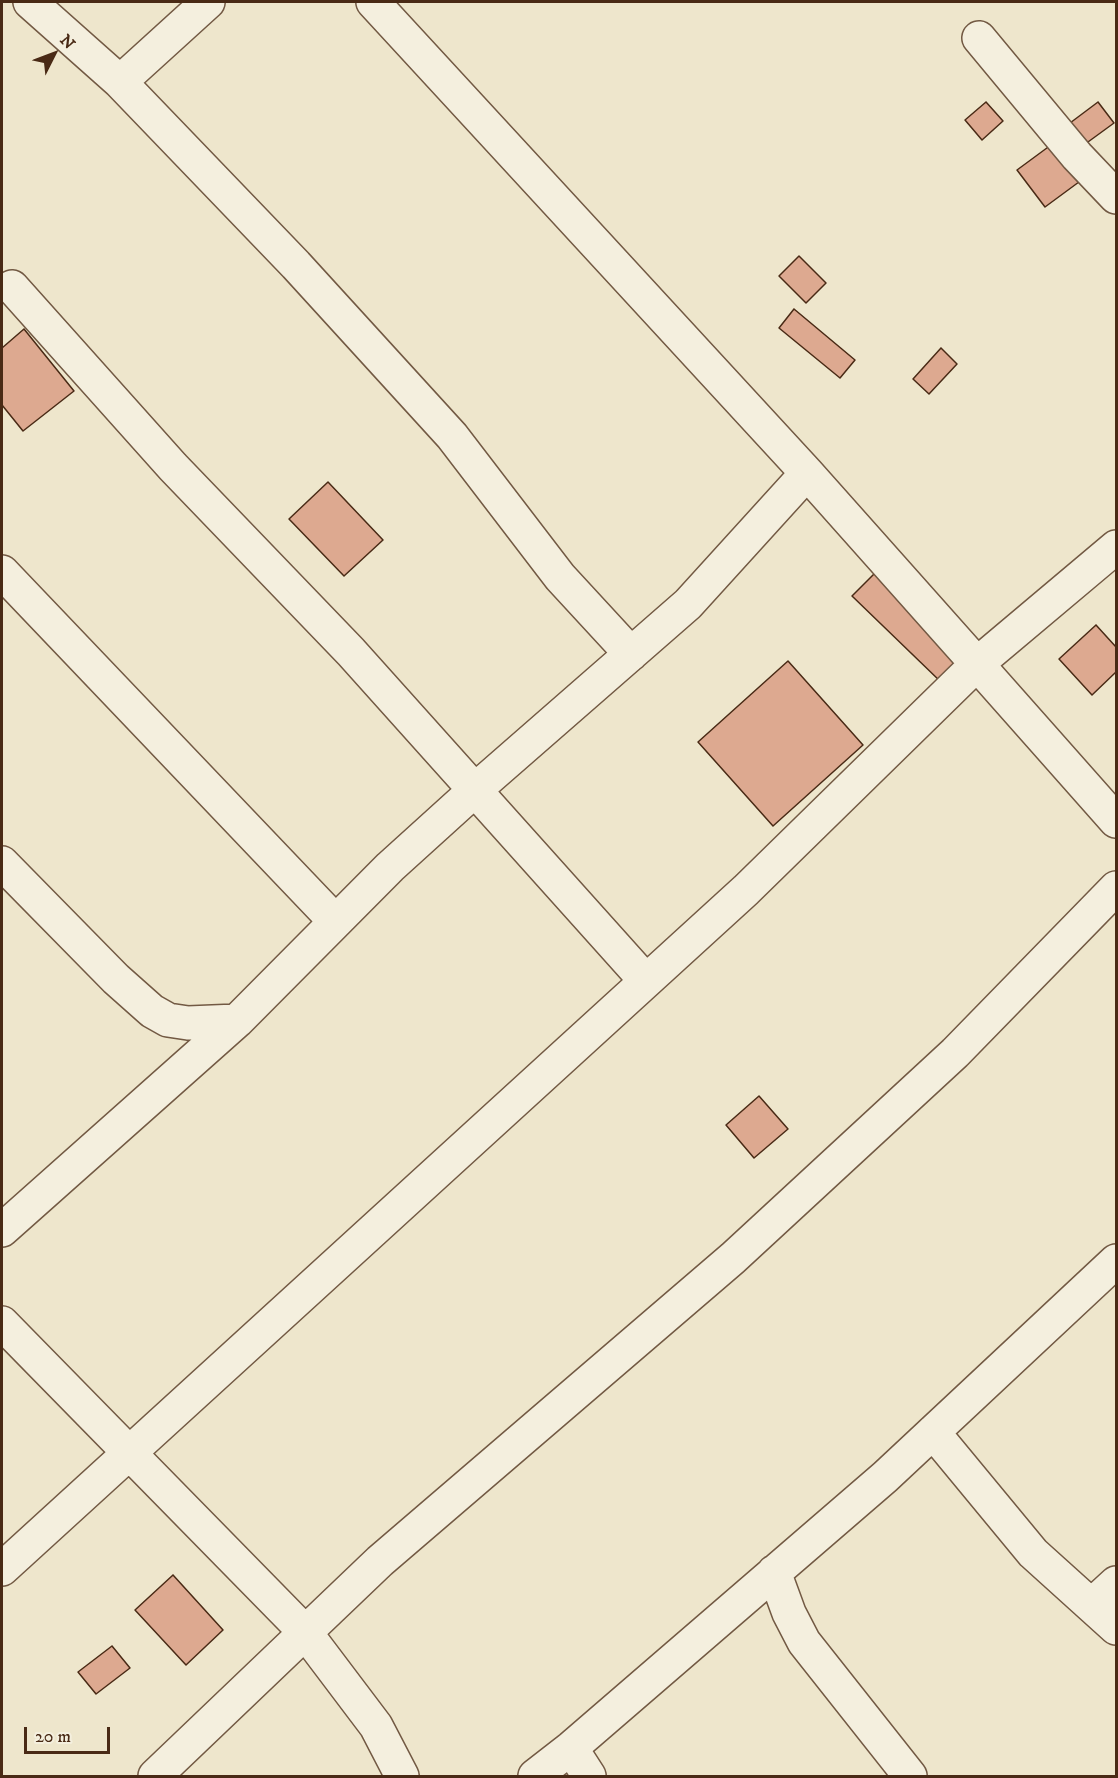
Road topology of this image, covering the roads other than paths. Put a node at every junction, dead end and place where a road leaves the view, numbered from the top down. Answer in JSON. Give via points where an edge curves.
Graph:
{"nodes":[{"id":1,"x":30,"y":2,"type":"edge"},
{"id":2,"x":208,"y":2,"type":"edge"},
{"id":3,"x":373,"y":2,"type":"edge"},
{"id":4,"x":978,"y":38,"type":"dead end"},
{"id":5,"x":120,"y":82,"type":"junction"},
{"id":6,"x":1116,"y":197,"type":"edge"},
{"id":7,"x":12,"y":287,"type":"dead end"},
{"id":8,"x":807,"y":473,"type":"junction"},
{"id":9,"x":1116,"y":547,"type":"edge"},
{"id":10,"x":2,"y":572,"type":"edge"},
{"id":11,"x":631,"y":654,"type":"junction"},
{"id":12,"x":977,"y":664,"type":"junction"},
{"id":13,"x":475,"y":790,"type":"junction"},
{"id":14,"x":1116,"y":821,"type":"edge"},
{"id":15,"x":2,"y":863,"type":"edge"},
{"id":16,"x":1116,"y":888,"type":"edge"},
{"id":17,"x":334,"y":921,"type":"junction"},
{"id":18,"x":646,"y":981,"type":"junction"},
{"id":19,"x":237,"y":1021,"type":"junction"},
{"id":20,"x":2,"y":1230,"type":"edge"},
{"id":21,"x":1116,"y":1261,"type":"edge"},
{"id":22,"x":2,"y":1323,"type":"edge"},
{"id":23,"x":933,"y":1432,"type":"junction"},
{"id":24,"x":129,"y":1453,"type":"junction"},
{"id":25,"x":2,"y":1569,"type":"edge"},
{"id":26,"x":774,"y":1572,"type":"junction"},
{"id":27,"x":1116,"y":1583,"type":"edge"},
{"id":28,"x":1092,"y":1605,"type":"junction"},
{"id":29,"x":1116,"y":1628,"type":"edge"},
{"id":30,"x":305,"y":1632,"type":"junction"},
{"id":31,"x":571,"y":1748,"type":"junction"},
{"id":32,"x":155,"y":1776,"type":"edge"},
{"id":33,"x":402,"y":1776,"type":"edge"},
{"id":34,"x":535,"y":1776,"type":"edge"},
{"id":35,"x":589,"y":1776,"type":"edge"},
{"id":36,"x":910,"y":1776,"type":"edge"}],
"edges":[{"from":1,"to":5,"type":"street"},
{"from":2,"to":5,"type":"street"},
{"from":3,"to":8,"type":"street"},
{"from":4,"to":6,"type":"street"},
{"from":5,"to":11,"type":"street","via":[[296,265],[452,436],[560,578]]},
{"from":7,"to":13,"type":"street","via":[[173,467],[351,652]]},
{"from":8,"to":11,"type":"street","via":[[688,604]]},
{"from":8,"to":12,"type":"street"},
{"from":9,"to":12,"type":"street"},
{"from":10,"to":17,"type":"street"},
{"from":11,"to":13,"type":"street"},
{"from":12,"to":14,"type":"street"},
{"from":12,"to":18,"type":"street","via":[[746,890]]},
{"from":13,"to":17,"type":"street"},
{"from":13,"to":18,"type":"street"},
{"from":15,"to":19,"type":"street","via":[[152,1011],[168,1020],[188,1023]]},
{"from":16,"to":30,"type":"street","via":[[955,1053],[733,1258],[380,1560]]},
{"from":17,"to":19,"type":"street"},
{"from":18,"to":24,"type":"street"},
{"from":19,"to":20,"type":"street"},
{"from":21,"to":23,"type":"street"},
{"from":22,"to":24,"type":"street"},
{"from":23,"to":26,"type":"street"},
{"from":23,"to":28,"type":"street","via":[[1033,1553]]},
{"from":24,"to":25,"type":"street"},
{"from":24,"to":30,"type":"street"},
{"from":26,"to":31,"type":"street"},
{"from":26,"to":36,"type":"street","via":[[804,1642]]},
{"from":27,"to":28,"type":"street"},
{"from":28,"to":29,"type":"street"},
{"from":30,"to":32,"type":"street"},
{"from":30,"to":33,"type":"street","via":[[376,1726]]},
{"from":31,"to":34,"type":"street"},
{"from":31,"to":35,"type":"street"}]}
